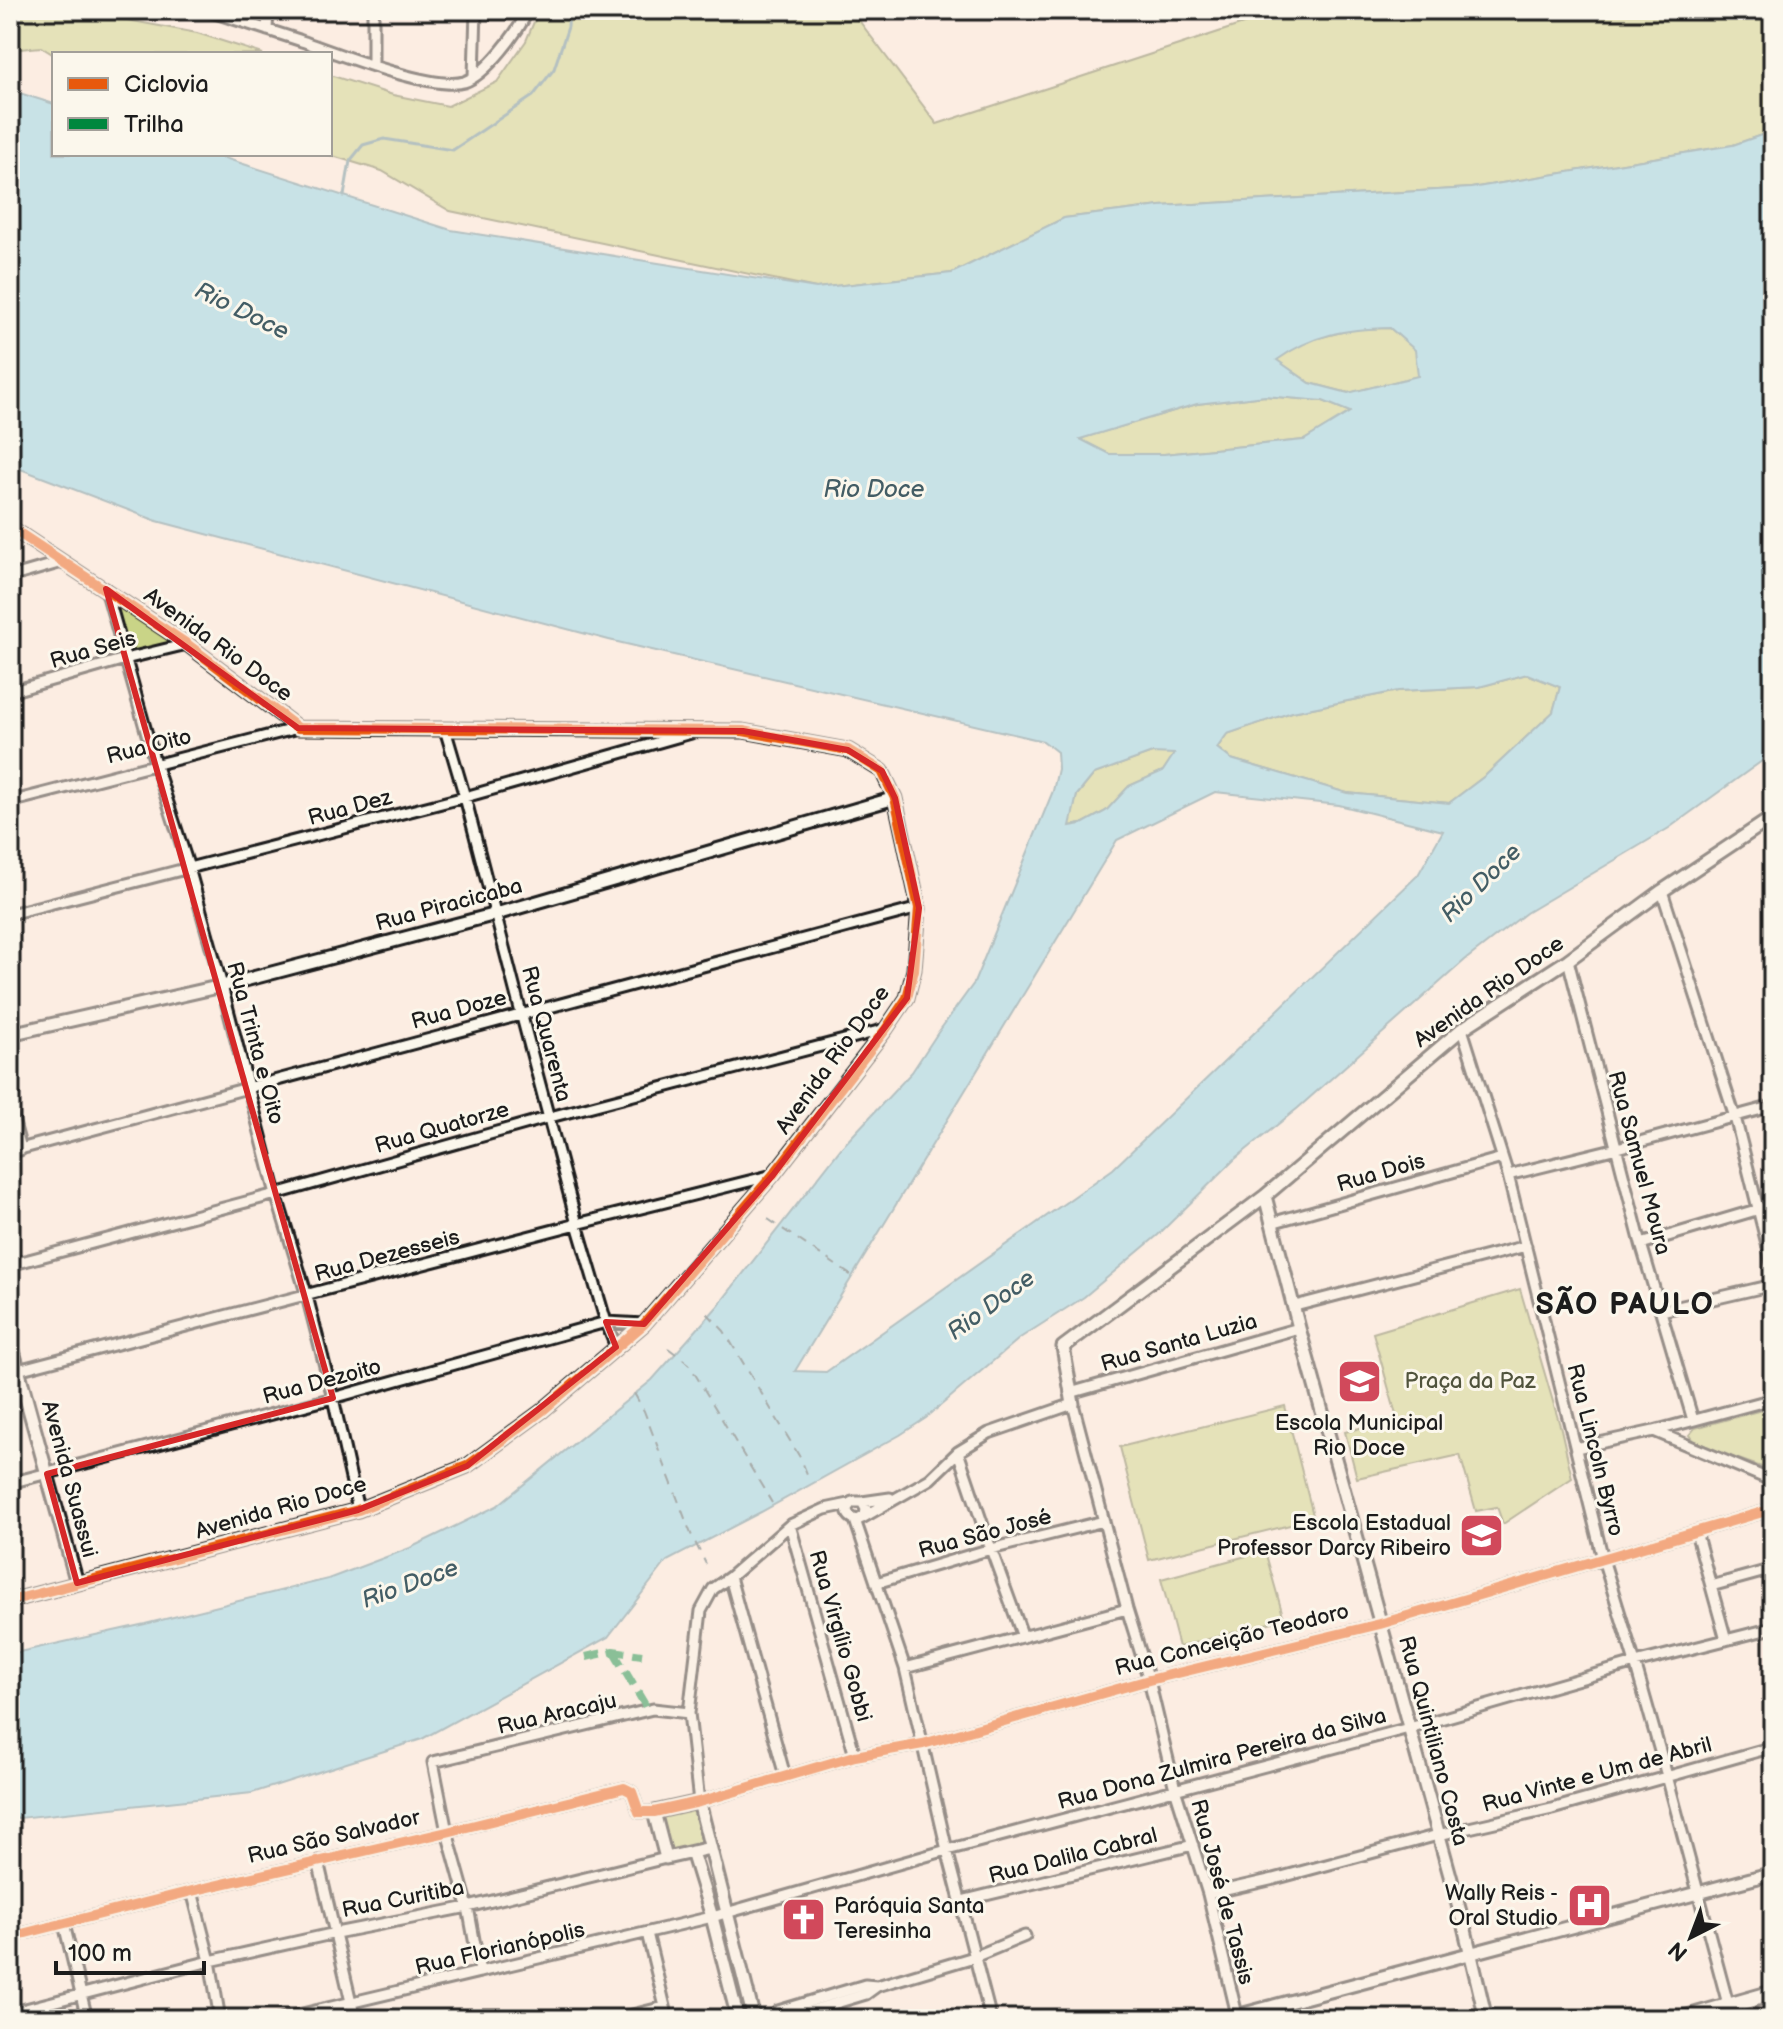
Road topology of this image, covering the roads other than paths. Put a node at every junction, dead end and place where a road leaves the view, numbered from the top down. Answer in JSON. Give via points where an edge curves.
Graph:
{"nodes":[{"id":1,"x":206,"y":10,"type":"edge"},
{"id":2,"x":268,"y":10,"type":"edge"},
{"id":3,"x":373,"y":10,"type":"edge"},
{"id":4,"x":476,"y":10,"type":"edge"},
{"id":5,"x":528,"y":10,"type":"edge"},
{"id":6,"x":267,"y":30,"type":"junction"},
{"id":7,"x":332,"y":52,"type":"edge"},
{"id":8,"x":332,"y":52,"type":"edge"},
{"id":9,"x":373,"y":66,"type":"junction"},
{"id":10,"x":474,"y":76,"type":"junction"},
{"id":11,"x":10,"y":527,"type":"edge"},
{"id":12,"x":62,"y":562,"type":"junction"},
{"id":13,"x":10,"y":577,"type":"edge"},
{"id":14,"x":106,"y":589,"type":"junction"},
{"id":15,"x":187,"y":644,"type":"junction"},
{"id":16,"x":125,"y":659,"type":"junction"},
{"id":17,"x":10,"y":692,"type":"edge"},
{"id":18,"x":298,"y":728,"type":"junction"},
{"id":19,"x":445,"y":729,"type":"junction"},
{"id":20,"x":698,"y":731,"type":"junction"},
{"id":21,"x":155,"y":763,"type":"junction"},
{"id":22,"x":465,"y":797,"type":"junction"},
{"id":23,"x":895,"y":798,"type":"junction"},
{"id":24,"x":10,"y":802,"type":"edge"},
{"id":25,"x":1773,"y":817,"type":"edge"},
{"id":26,"x":189,"y":868,"type":"junction"},
{"id":27,"x":1662,"y":891,"type":"junction"},
{"id":28,"x":919,"y":908,"type":"junction"},
{"id":29,"x":10,"y":914,"type":"edge"},
{"id":30,"x":496,"y":914,"type":"junction"},
{"id":31,"x":1568,"y":960,"type":"junction"},
{"id":32,"x":222,"y":986,"type":"junction"},
{"id":33,"x":521,"y":1013,"type":"junction"},
{"id":34,"x":886,"y":1029,"type":"junction"},
{"id":35,"x":1462,"y":1029,"type":"junction"},
{"id":36,"x":10,"y":1034,"type":"edge"},
{"id":37,"x":248,"y":1089,"type":"junction"},
{"id":38,"x":1773,"y":1106,"type":"edge"},
{"id":39,"x":10,"y":1112,"type":"edge"},
{"id":40,"x":550,"y":1117,"type":"junction"},
{"id":41,"x":1735,"y":1117,"type":"junction"},
{"id":42,"x":1617,"y":1148,"type":"junction"},
{"id":43,"x":15,"y":1150,"type":"edge"},
{"id":44,"x":1502,"y":1158,"type":"junction"},
{"id":45,"x":773,"y":1175,"type":"junction"},
{"id":46,"x":1508,"y":1175,"type":"junction"},
{"id":47,"x":276,"y":1194,"type":"junction"},
{"id":48,"x":1265,"y":1196,"type":"junction"},
{"id":49,"x":1773,"y":1205,"type":"edge"},
{"id":50,"x":1758,"y":1209,"type":"junction"},
{"id":51,"x":1271,"y":1223,"type":"junction"},
{"id":52,"x":577,"y":1224,"type":"junction"},
{"id":53,"x":1641,"y":1244,"type":"junction"},
{"id":54,"x":1526,"y":1246,"type":"junction"},
{"id":55,"x":10,"y":1265,"type":"edge"},
{"id":56,"x":1773,"y":1268,"type":"edge"},
{"id":57,"x":1773,"y":1285,"type":"edge"},
{"id":58,"x":307,"y":1296,"type":"junction"},
{"id":59,"x":1295,"y":1306,"type":"junction"},
{"id":60,"x":1661,"y":1311,"type":"junction"},
{"id":61,"x":606,"y":1322,"type":"junction"},
{"id":62,"x":644,"y":1324,"type":"junction"},
{"id":63,"x":1299,"y":1328,"type":"junction"},
{"id":64,"x":10,"y":1340,"type":"edge"},
{"id":65,"x":616,"y":1347,"type":"junction"},
{"id":66,"x":14,"y":1371,"type":"edge"},
{"id":67,"x":333,"y":1398,"type":"junction"},
{"id":68,"x":1071,"y":1398,"type":"junction"},
{"id":69,"x":1773,"y":1399,"type":"edge"},
{"id":70,"x":1693,"y":1420,"type":"junction"},
{"id":71,"x":1654,"y":1431,"type":"junction"},
{"id":72,"x":1576,"y":1448,"type":"junction"},
{"id":73,"x":958,"y":1452,"type":"junction"},
{"id":74,"x":47,"y":1474,"type":"junction"},
{"id":75,"x":1773,"y":1481,"type":"edge"},
{"id":76,"x":10,"y":1483,"type":"edge"},
{"id":77,"x":897,"y":1497,"type":"junction"},
{"id":78,"x":862,"y":1502,"type":"junction"},
{"id":79,"x":849,"y":1504,"type":"junction"},
{"id":80,"x":1773,"y":1509,"type":"edge"},
{"id":81,"x":358,"y":1510,"type":"junction"},
{"id":82,"x":858,"y":1519,"type":"junction"},
{"id":83,"x":1104,"y":1521,"type":"junction"},
{"id":84,"x":790,"y":1525,"type":"junction"},
{"id":85,"x":1696,"y":1532,"type":"junction"},
{"id":86,"x":991,"y":1549,"type":"junction"},
{"id":87,"x":1603,"y":1559,"type":"junction"},
{"id":88,"x":1773,"y":1569,"type":"edge"},
{"id":89,"x":730,"y":1577,"type":"junction"},
{"id":90,"x":77,"y":1583,"type":"junction"},
{"id":91,"x":876,"y":1583,"type":"junction"},
{"id":92,"x":1711,"y":1586,"type":"junction"},
{"id":93,"x":10,"y":1601,"type":"edge"},
{"id":94,"x":1127,"y":1609,"type":"junction"},
{"id":95,"x":1380,"y":1624,"type":"junction"},
{"id":96,"x":1773,"y":1628,"type":"edge"},
{"id":97,"x":1023,"y":1637,"type":"junction"},
{"id":98,"x":1726,"y":1640,"type":"junction"},
{"id":99,"x":1635,"y":1663,"type":"junction"},
{"id":100,"x":905,"y":1668,"type":"junction"},
{"id":101,"x":1149,"y":1680,"type":"junction"},
{"id":102,"x":689,"y":1713,"type":"junction"},
{"id":103,"x":1409,"y":1728,"type":"junction"},
{"id":104,"x":923,"y":1744,"type":"junction"},
{"id":105,"x":1773,"y":1747,"type":"edge"},
{"id":106,"x":855,"y":1756,"type":"junction"},
{"id":107,"x":785,"y":1776,"type":"junction"},
{"id":108,"x":1667,"y":1776,"type":"junction"},
{"id":109,"x":1175,"y":1789,"type":"junction"},
{"id":110,"x":699,"y":1802,"type":"junction"},
{"id":111,"x":654,"y":1812,"type":"junction"},
{"id":112,"x":447,"y":1832,"type":"junction"},
{"id":113,"x":1438,"y":1835,"type":"junction"},
{"id":114,"x":1193,"y":1845,"type":"junction"},
{"id":115,"x":710,"y":1848,"type":"junction"},
{"id":116,"x":947,"y":1850,"type":"junction"},
{"id":117,"x":692,"y":1852,"type":"junction"},
{"id":118,"x":666,"y":1858,"type":"junction"},
{"id":119,"x":318,"y":1861,"type":"junction"},
{"id":120,"x":1773,"y":1873,"type":"edge"},
{"id":121,"x":192,"y":1891,"type":"junction"},
{"id":122,"x":1699,"y":1892,"type":"junction"},
{"id":123,"x":1208,"y":1894,"type":"junction"},
{"id":124,"x":961,"y":1901,"type":"junction"},
{"id":125,"x":468,"y":1907,"type":"junction"},
{"id":126,"x":727,"y":1912,"type":"junction"},
{"id":127,"x":712,"y":1917,"type":"junction"},
{"id":128,"x":64,"y":1924,"type":"junction"},
{"id":129,"x":336,"y":1933,"type":"junction"},
{"id":130,"x":647,"y":1933,"type":"junction"},
{"id":131,"x":1025,"y":1936,"type":"dead end"},
{"id":132,"x":10,"y":1937,"type":"edge"},
{"id":133,"x":1469,"y":1955,"type":"junction"},
{"id":134,"x":974,"y":1957,"type":"junction"},
{"id":135,"x":210,"y":1961,"type":"junction"},
{"id":136,"x":480,"y":1972,"type":"junction"},
{"id":137,"x":1773,"y":1993,"type":"edge"},
{"id":138,"x":81,"y":1994,"type":"junction"},
{"id":139,"x":351,"y":2003,"type":"junction"},
{"id":140,"x":664,"y":2007,"type":"junction"},
{"id":141,"x":1730,"y":2012,"type":"edge"},
{"id":142,"x":10,"y":2013,"type":"edge"},
{"id":143,"x":774,"y":2018,"type":"edge"},
{"id":144,"x":1233,"y":2018,"type":"edge"},
{"id":145,"x":87,"y":2019,"type":"edge"},
{"id":146,"x":220,"y":2019,"type":"edge"},
{"id":147,"x":281,"y":2019,"type":"edge"},
{"id":148,"x":355,"y":2019,"type":"edge"},
{"id":149,"x":463,"y":2019,"type":"edge"},
{"id":150,"x":510,"y":2019,"type":"edge"},
{"id":151,"x":616,"y":2019,"type":"edge"},
{"id":152,"x":668,"y":2019,"type":"edge"},
{"id":153,"x":738,"y":2019,"type":"edge"},
{"id":154,"x":754,"y":2019,"type":"edge"},
{"id":155,"x":991,"y":2019,"type":"edge"},
{"id":156,"x":1486,"y":2019,"type":"edge"},
{"id":157,"x":1682,"y":2019,"type":"edge"}],
"edges":[{"from":1,"to":6,"type":"street"},
{"from":2,"to":6,"type":"street"},
{"from":3,"to":9,"type":"street"},
{"from":4,"to":10,"type":"street"},
{"from":5,"to":10,"type":"street","via":[[495,59]]},
{"from":6,"to":7,"type":"street"},
{"from":8,"to":9,"type":"street"},
{"from":9,"to":10,"type":"street","via":[[430,82],[463,82]]},
{"from":11,"to":12,"type":"street","name":"Avenida Rio Doce"},
{"from":12,"to":13,"type":"street"},
{"from":12,"to":14,"type":"street","name":"Avenida Rio Doce"},
{"from":14,"to":15,"type":"street","name":"Avenida Rio Doce"},
{"from":14,"to":16,"type":"street","name":"Rua Trinta e Oito"},
{"from":15,"to":16,"type":"street","name":"Rua Seis"},
{"from":15,"to":18,"type":"street","name":"Avenida Rio Doce"},
{"from":16,"to":17,"type":"street","name":"Rua Seis"},
{"from":16,"to":21,"type":"street","name":"Rua Trinta e Oito"},
{"from":18,"to":19,"type":"street","name":"Avenida Rio Doce"},
{"from":18,"to":21,"type":"street","name":"Rua Oito"},
{"from":19,"to":20,"type":"street","name":"Avenida Rio Doce"},
{"from":19,"to":22,"type":"street","name":"Rua Quarenta"},
{"from":20,"to":22,"type":"street","name":"Rua Dez"},
{"from":20,"to":23,"type":"street","name":"Avenida Rio Doce","via":[[743,731],[848,750],[882,771]]},
{"from":21,"to":24,"type":"street","name":"Rua Oito"},
{"from":21,"to":26,"type":"street","name":"Rua Trinta e Oito"},
{"from":22,"to":26,"type":"street","name":"Rua Dez"},
{"from":22,"to":30,"type":"street","name":"Rua Quarenta"},
{"from":23,"to":28,"type":"street","name":"Avenida Rio Doce"},
{"from":23,"to":30,"type":"street","name":"Rua Piracicaba"},
{"from":25,"to":27,"type":"street","name":"Avenida Rio Doce"},
{"from":26,"to":29,"type":"street","name":"Rua Dez"},
{"from":26,"to":32,"type":"street","name":"Rua Trinta e Oito"},
{"from":27,"to":31,"type":"street","name":"Avenida Rio Doce"},
{"from":27,"to":41,"type":"street"},
{"from":28,"to":33,"type":"street","name":"Rua Doze"},
{"from":28,"to":34,"type":"street","name":"Avenida Rio Doce","via":[[907,998]]},
{"from":30,"to":32,"type":"street","name":"Rua Piracicaba"},
{"from":30,"to":33,"type":"street","name":"Rua Quarenta"},
{"from":31,"to":35,"type":"street","name":"Avenida Rio Doce"},
{"from":31,"to":42,"type":"street","name":"Rua Samuel Moura"},
{"from":32,"to":36,"type":"street","name":"Rua Piracicaba"},
{"from":32,"to":37,"type":"street","name":"Rua Trinta e Oito"},
{"from":33,"to":37,"type":"street","name":"Rua Doze"},
{"from":33,"to":40,"type":"street","name":"Rua Quarenta"},
{"from":34,"to":40,"type":"street","name":"Rua Quatorze"},
{"from":34,"to":45,"type":"street","name":"Avenida Rio Doce"},
{"from":35,"to":44,"type":"street","name":"Rua Lincoln Byrro"},
{"from":35,"to":48,"type":"street","name":"Avenida Rio Doce"},
{"from":37,"to":43,"type":"street","name":"Rua Doze"},
{"from":37,"to":47,"type":"street","name":"Rua Trinta e Oito"},
{"from":38,"to":41,"type":"street"},
{"from":39,"to":43,"type":"street"},
{"from":40,"to":47,"type":"street","name":"Rua Quatorze"},
{"from":40,"to":52,"type":"street","name":"Rua Quarenta"},
{"from":41,"to":42,"type":"street"},
{"from":41,"to":50,"type":"street"},
{"from":42,"to":46,"type":"street"},
{"from":42,"to":53,"type":"street","name":"Rua Samuel Moura"},
{"from":44,"to":46,"type":"street","name":"Rua Lincoln Byrro"},
{"from":44,"to":51,"type":"street","name":"Rua Dois"},
{"from":45,"to":52,"type":"street","name":"Rua Dezesseis"},
{"from":45,"to":62,"type":"street","name":"Avenida Rio Doce"},
{"from":46,"to":54,"type":"street","name":"Rua Lincoln Byrro"},
{"from":47,"to":55,"type":"street","name":"Rua Quatorze"},
{"from":47,"to":58,"type":"street","name":"Rua Trinta e Oito"},
{"from":48,"to":51,"type":"street","name":"Rua Quintiliano Costa"},
{"from":48,"to":68,"type":"street","name":"Avenida Rio Doce","via":[[1063,1347]]},
{"from":49,"to":50,"type":"street"},
{"from":50,"to":53,"type":"street"},
{"from":50,"to":56,"type":"street"},
{"from":51,"to":59,"type":"street","name":"Rua Quintiliano Costa"},
{"from":52,"to":58,"type":"street","name":"Rua Dezesseis"},
{"from":52,"to":61,"type":"street","name":"Rua Quarenta"},
{"from":53,"to":60,"type":"street","name":"Rua Samuel Moura"},
{"from":54,"to":59,"type":"street"},
{"from":54,"to":72,"type":"street","name":"Rua Lincoln Byrro"},
{"from":57,"to":60,"type":"street"},
{"from":58,"to":66,"type":"street","name":"Rua Dezesseis"},
{"from":58,"to":67,"type":"street","name":"Rua Trinta e Oito"},
{"from":59,"to":63,"type":"street","name":"Rua Quintiliano Costa"},
{"from":60,"to":70,"type":"street","name":"Rua Samuel Moura"},
{"from":61,"to":62,"type":"street","name":"Rua Dezoito"},
{"from":61,"to":65,"type":"street","name":"Rua Quarenta"},
{"from":61,"to":67,"type":"street","name":"Rua Dezoito"},
{"from":62,"to":65,"type":"street","name":"Avenida Rio Doce"},
{"from":63,"to":68,"type":"street","name":"Rua Santa Luzia"},
{"from":63,"to":95,"type":"street","name":"Rua Quintiliano Costa"},
{"from":64,"to":66,"type":"street","name":"Avenida Suassui"},
{"from":65,"to":81,"type":"street","name":"Avenida Rio Doce","via":[[467,1466]]},
{"from":66,"to":74,"type":"street","name":"Avenida Suassui"},
{"from":67,"to":74,"type":"street","name":"Rua Dezoito"},
{"from":67,"to":81,"type":"street","name":"Rua Trinta e Oito"},
{"from":68,"to":73,"type":"street"},
{"from":68,"to":83,"type":"street","name":"Rua José de Tassis"},
{"from":69,"to":70,"type":"street"},
{"from":70,"to":71,"type":"street"},
{"from":71,"to":72,"type":"street"},
{"from":71,"to":75,"type":"street"},
{"from":72,"to":87,"type":"street","name":"Rua Lincoln Byrro"},
{"from":73,"to":77,"type":"street","via":[[930,1479]]},
{"from":73,"to":86,"type":"street"},
{"from":74,"to":76,"type":"street","name":"Rua Dezoito"},
{"from":74,"to":90,"type":"street","name":"Avenida Suassui"},
{"from":77,"to":78,"type":"street"},
{"from":77,"to":82,"type":"street"},
{"from":78,"to":79,"type":"street"},
{"from":78,"to":82,"type":"street","via":[[866,1512]]},
{"from":79,"to":82,"type":"street","via":[[849,1515]]},
{"from":79,"to":84,"type":"street"},
{"from":80,"to":85,"type":"street","name":"Rua Conceição Teodoro"},
{"from":81,"to":90,"type":"street","name":"Avenida Rio Doce"},
{"from":82,"to":91,"type":"street"},
{"from":83,"to":86,"type":"street","name":"Rua São José"},
{"from":83,"to":94,"type":"street","name":"Rua José de Tassis"},
{"from":84,"to":89,"type":"street"},
{"from":84,"to":106,"type":"street","name":"Rua Virgílio Gobbi"},
{"from":85,"to":87,"type":"street","name":"Rua Conceição Teodoro"},
{"from":85,"to":92,"type":"street"},
{"from":86,"to":91,"type":"street","name":"Rua São José"},
{"from":86,"to":97,"type":"street"},
{"from":87,"to":95,"type":"street","name":"Rua Conceição Teodoro"},
{"from":87,"to":99,"type":"street","name":"Rua Lincoln Byrro"},
{"from":88,"to":92,"type":"street"},
{"from":89,"to":102,"type":"street","via":[[713,1589],[701,1611]]},
{"from":89,"to":107,"type":"street"},
{"from":90,"to":93,"type":"street","name":"Avenida Rio Doce"},
{"from":91,"to":100,"type":"street"},
{"from":92,"to":98,"type":"street"},
{"from":94,"to":97,"type":"street"},
{"from":94,"to":101,"type":"street","name":"Rua José de Tassis"},
{"from":95,"to":101,"type":"street","name":"Rua Conceição Teodoro"},
{"from":95,"to":103,"type":"street","name":"Rua Quintiliano Costa"},
{"from":96,"to":98,"type":"street","name":"Rua Dona Zulmira Pereira da Silva"},
{"from":97,"to":100,"type":"street"},
{"from":98,"to":99,"type":"street","name":"Rua Dona Zulmira Pereira da Silva"},
{"from":99,"to":103,"type":"street","name":"Rua Dona Zulmira Pereira da Silva"},
{"from":99,"to":108,"type":"street","name":"Rua Lincoln Byrro"},
{"from":100,"to":104,"type":"street"},
{"from":101,"to":104,"type":"street","name":"Rua Conceição Teodoro"},
{"from":101,"to":109,"type":"street","name":"Rua José de Tassis"},
{"from":102,"to":110,"type":"street"},
{"from":102,"to":112,"type":"street","name":"Rua Aracaju","via":[[653,1709],[433,1762]]},
{"from":103,"to":109,"type":"street","name":"Rua Dona Zulmira Pereira da Silva"},
{"from":103,"to":113,"type":"street","name":"Rua Quintiliano Costa"},
{"from":104,"to":106,"type":"street","name":"Rua Conceição Teodoro"},
{"from":104,"to":116,"type":"street"},
{"from":105,"to":108,"type":"street","name":"Rua Vinte e Um de Abril"},
{"from":106,"to":107,"type":"street","name":"Rua Conceição Teodoro"},
{"from":107,"to":110,"type":"street","name":"Rua Conceição Teodoro"},
{"from":108,"to":113,"type":"street","name":"Rua Vinte e Um de Abril"},
{"from":108,"to":122,"type":"street","name":"Rua Lincoln Byrro"},
{"from":109,"to":114,"type":"street","name":"Rua José de Tassis"},
{"from":109,"to":116,"type":"street","name":"Rua Dona Zulmira Pereira da Silva"},
{"from":110,"to":111,"type":"street"},
{"from":110,"to":115,"type":"street"},
{"from":111,"to":112,"type":"street","name":"Rua São Salvador","via":[[639,1812],[632,1792],[624,1788]]},
{"from":111,"to":118,"type":"street"},
{"from":112,"to":119,"type":"street","name":"Rua São Salvador"},
{"from":112,"to":125,"type":"street"},
{"from":113,"to":123,"type":"street","name":"Rua Vinte e Um de Abril"},
{"from":113,"to":133,"type":"street","name":"Rua Quintiliano Costa"},
{"from":114,"to":123,"type":"street","name":"Rua José de Tassis"},
{"from":114,"to":124,"type":"street","name":"Rua Dalila Cabral"},
{"from":115,"to":117,"type":"street","name":"Rua Curitiba"},
{"from":115,"to":126,"type":"street"},
{"from":116,"to":124,"type":"street"},
{"from":116,"to":126,"type":"street","name":"Rua Dona Zulmira Pereira da Silva"},
{"from":117,"to":118,"type":"street","name":"Rua Curitiba"},
{"from":117,"to":127,"type":"street"},
{"from":118,"to":125,"type":"street","name":"Rua Curitiba"},
{"from":119,"to":121,"type":"street","name":"Rua São Salvador"},
{"from":119,"to":129,"type":"street"},
{"from":120,"to":122,"type":"street"},
{"from":121,"to":128,"type":"street","name":"Rua São Salvador"},
{"from":121,"to":135,"type":"street"},
{"from":122,"to":133,"type":"street"},
{"from":122,"to":141,"type":"street","name":"Rua Lincoln Byrro"},
{"from":123,"to":144,"type":"street","name":"Rua José de Tassis"},
{"from":124,"to":134,"type":"street"},
{"from":125,"to":129,"type":"street","name":"Rua Curitiba"},
{"from":125,"to":136,"type":"street"},
{"from":126,"to":127,"type":"street","name":"Rua Florianópolis"},
{"from":126,"to":154,"type":"street"},
{"from":127,"to":130,"type":"street","name":"Rua Florianópolis"},
{"from":127,"to":153,"type":"street"},
{"from":128,"to":132,"type":"street","name":"Rua São Salvador"},
{"from":128,"to":138,"type":"street"},
{"from":129,"to":135,"type":"street","name":"Rua Curitiba"},
{"from":129,"to":139,"type":"street"},
{"from":130,"to":136,"type":"street","name":"Rua Florianópolis"},
{"from":130,"to":140,"type":"street"},
{"from":131,"to":134,"type":"street"},
{"from":133,"to":144,"type":"street"},
{"from":133,"to":156,"type":"street","name":"Rua Quintiliano Costa"},
{"from":134,"to":143,"type":"street"},
{"from":134,"to":155,"type":"street"},
{"from":135,"to":138,"type":"street","name":"Rua Curitiba"},
{"from":135,"to":146,"type":"street"},
{"from":136,"to":139,"type":"street","name":"Rua Florianópolis"},
{"from":137,"to":141,"type":"main road"},
{"from":138,"to":142,"type":"street","name":"Rua Curitiba"},
{"from":138,"to":145,"type":"street"},
{"from":139,"to":147,"type":"street","name":"Rua Florianópolis"},
{"from":139,"to":148,"type":"street"},
{"from":140,"to":151,"type":"street"},
{"from":140,"to":152,"type":"street"},
{"from":141,"to":157,"type":"main road"},
{"from":149,"to":150,"type":"street"}]}
